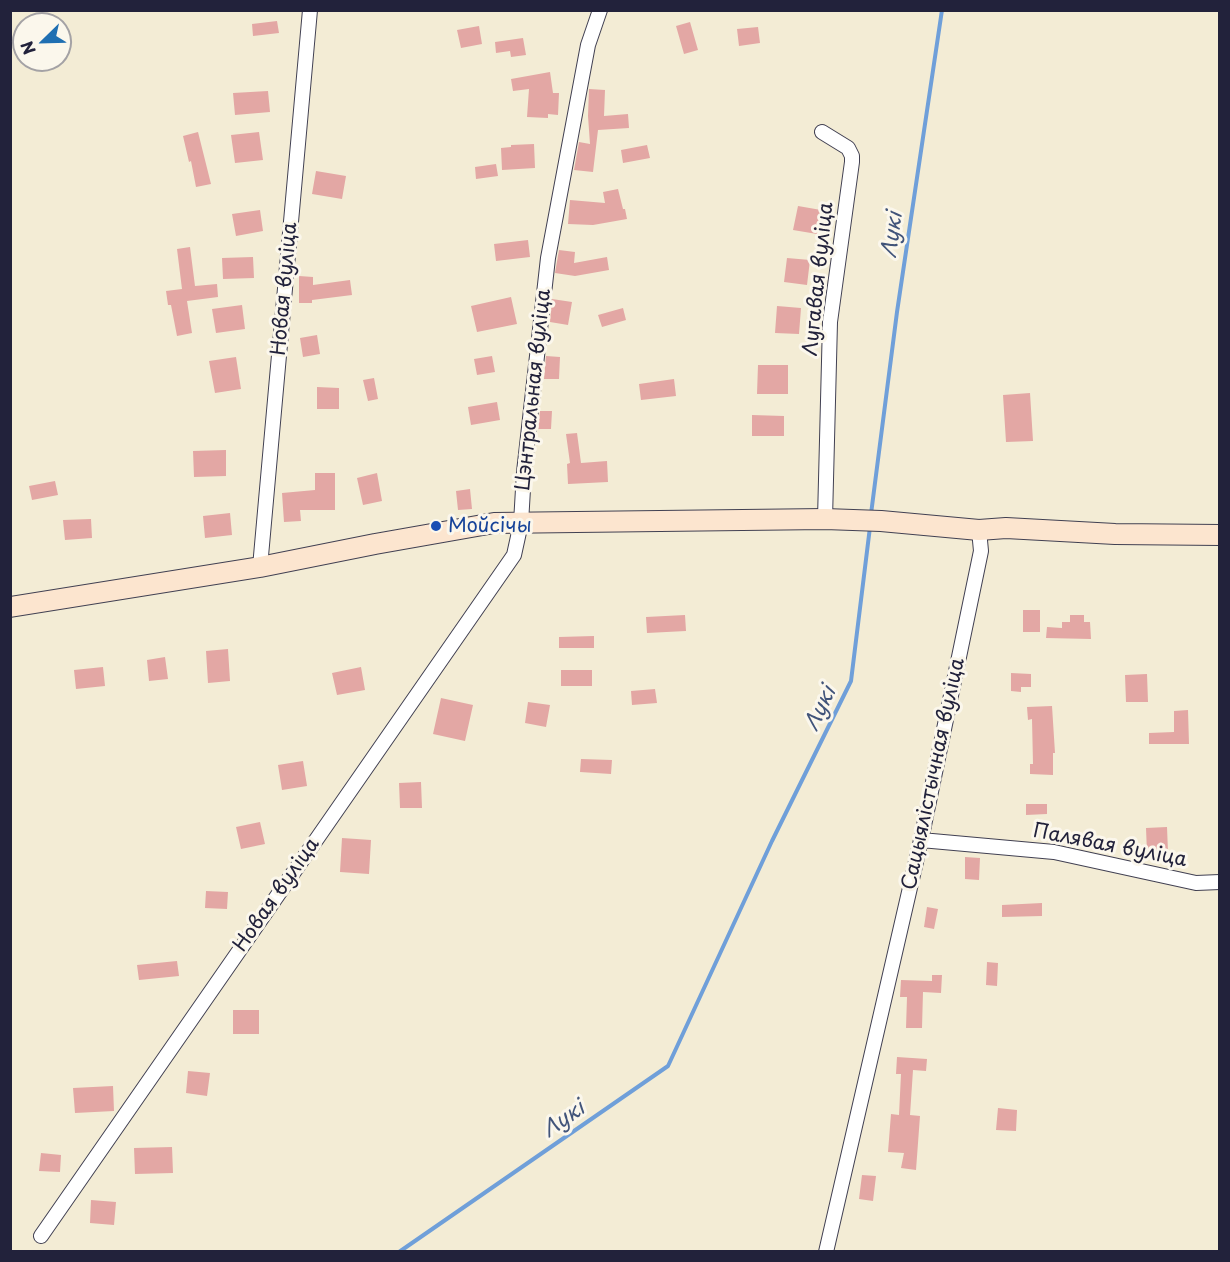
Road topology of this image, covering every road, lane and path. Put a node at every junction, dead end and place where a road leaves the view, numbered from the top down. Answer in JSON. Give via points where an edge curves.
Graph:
{"nodes":[{"id":1,"x":310,"y":10,"type":"edge"},
{"id":2,"x":600,"y":10,"type":"edge"},
{"id":3,"x":822,"y":132,"type":"dead end"},
{"id":4,"x":835,"y":519,"type":"junction"},
{"id":5,"x":521,"y":523,"type":"junction"},
{"id":6,"x":980,"y":530,"type":"junction"},
{"id":7,"x":1220,"y":536,"type":"edge"},
{"id":8,"x":514,"y":555,"type":"joint"},
{"id":9,"x":260,"y":567,"type":"junction"},
{"id":10,"x":10,"y":607,"type":"edge"},
{"id":11,"x":921,"y":840,"type":"junction"},
{"id":12,"x":1220,"y":882,"type":"edge"},
{"id":13,"x":40,"y":1236,"type":"dead end"},
{"id":14,"x":826,"y":1251,"type":"edge"}],
"edges":[{"from":1,"to":9,"type":"street","name":"Новая вуліца"},
{"from":2,"to":5,"type":"street","name":"Цэнтральная вуліца","via":[[588,45],[548,258]]},
{"from":3,"to":4,"type":"street","name":"Лугавая вуліца","via":[[848,148],[852,156],[830,322]]},
{"from":4,"to":5,"type":"street"},
{"from":4,"to":6,"type":"street"},
{"from":5,"to":8,"type":"street","name":"Цэнтральная вуліца"},
{"from":5,"to":9,"type":"street","via":[[494,523]]},
{"from":6,"to":7,"type":"street"},
{"from":6,"to":11,"type":"street","name":"Сацыялістычная вуліца","via":[[981,551]]},
{"from":8,"to":13,"type":"street","name":"Новая вуліца"},
{"from":9,"to":10,"type":"street"},
{"from":11,"to":12,"type":"street","name":"Палявая вуліца","via":[[1054,852],[1196,883]]},
{"from":11,"to":14,"type":"street","name":"Сацыялістычная вуліца"}]}
